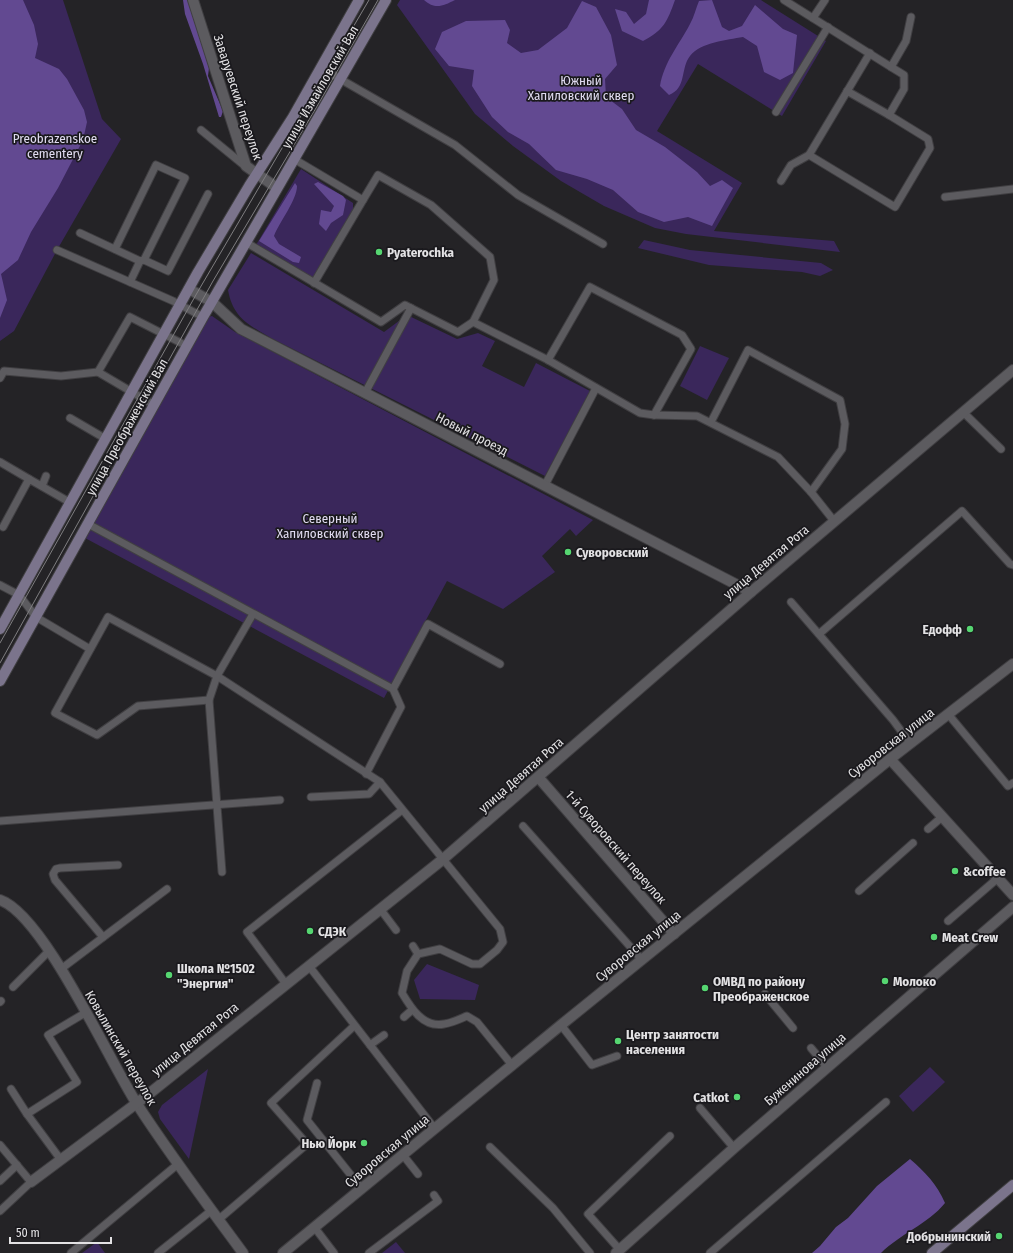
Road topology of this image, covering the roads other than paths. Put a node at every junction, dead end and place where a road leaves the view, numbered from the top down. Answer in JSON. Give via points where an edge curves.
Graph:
{"nodes":[{"id":1,"x":194,"y":0,"type":"edge"},
{"id":2,"x":359,"y":0,"type":"edge"},
{"id":3,"x":386,"y":0,"type":"edge"},
{"id":4,"x":784,"y":0,"type":"edge"},
{"id":5,"x":824,"y":0,"type":"edge"},
{"id":6,"x":911,"y":17,"type":"dead end"},
{"id":7,"x":813,"y":18,"type":"junction"},
{"id":8,"x":828,"y":27,"type":"junction"},
{"id":9,"x":870,"y":54,"type":"junction"},
{"id":10,"x":891,"y":67,"type":"junction"},
{"id":11,"x":321,"y":68,"type":"junction"},
{"id":12,"x":340,"y":80,"type":"junction"},
{"id":13,"x":847,"y":91,"type":"junction"},
{"id":14,"x":776,"y":112,"type":"dead end"},
{"id":15,"x":889,"y":115,"type":"junction"},
{"id":16,"x":201,"y":130,"type":"dead end"},
{"id":17,"x":809,"y":155,"type":"junction"},
{"id":18,"x":294,"y":159,"type":"junction"},
{"id":19,"x":246,"y":166,"type":"junction"},
{"id":20,"x":257,"y":175,"type":"junction"},
{"id":21,"x":781,"y":181,"type":"dead end"},
{"id":22,"x":277,"y":188,"type":"junction"},
{"id":23,"x":1013,"y":189,"type":"edge"},
{"id":24,"x":208,"y":194,"type":"dead end"},
{"id":25,"x":945,"y":197,"type":"dead end"},
{"id":26,"x":363,"y":200,"type":"junction"},
{"id":27,"x":80,"y":233,"type":"dead end"},
{"id":28,"x":247,"y":243,"type":"junction"},
{"id":29,"x":604,"y":244,"type":"dead end"},
{"id":30,"x":57,"y":250,"type":"dead end"},
{"id":31,"x":115,"y":250,"type":"junction"},
{"id":32,"x":142,"y":261,"type":"junction"},
{"id":33,"x":130,"y":282,"type":"junction"},
{"id":34,"x":314,"y":283,"type":"junction"},
{"id":35,"x":189,"y":288,"type":"junction"},
{"id":36,"x":212,"y":302,"type":"junction"},
{"id":37,"x":180,"y":304,"type":"junction"},
{"id":38,"x":412,"y":308,"type":"junction"},
{"id":39,"x":203,"y":317,"type":"junction"},
{"id":40,"x":473,"y":322,"type":"junction"},
{"id":41,"x":164,"y":334,"type":"junction"},
{"id":42,"x":187,"y":346,"type":"junction"},
{"id":43,"x":548,"y":360,"type":"junction"},
{"id":44,"x":1013,"y":370,"type":"edge"},
{"id":45,"x":98,"y":372,"type":"junction"},
{"id":46,"x":0,"y":378,"type":"edge"},
{"id":47,"x":596,"y":388,"type":"junction"},
{"id":48,"x":132,"y":392,"type":"junction"},
{"id":49,"x":365,"y":393,"type":"junction"},
{"id":50,"x":154,"y":405,"type":"junction"},
{"id":51,"x":963,"y":412,"type":"junction"},
{"id":52,"x":654,"y":415,"type":"junction"},
{"id":53,"x":70,"y":418,"type":"dead end"},
{"id":54,"x":711,"y":422,"type":"junction"},
{"id":55,"x":106,"y":439,"type":"junction"},
{"id":56,"x":1000,"y":449,"type":"dead end"},
{"id":57,"x":0,"y":462,"type":"edge"},
{"id":58,"x":46,"y":476,"type":"dead end"},
{"id":59,"x":29,"y":479,"type":"junction"},
{"id":60,"x":545,"y":485,"type":"junction"},
{"id":61,"x":42,"y":486,"type":"junction"},
{"id":62,"x":811,"y":492,"type":"junction"},
{"id":63,"x":71,"y":503,"type":"junction"},
{"id":64,"x":834,"y":521,"type":"junction"},
{"id":65,"x":88,"y":524,"type":"junction"},
{"id":66,"x":3,"y":527,"type":"dead end"},
{"id":67,"x":1013,"y":565,"type":"edge"},
{"id":68,"x":0,"y":585,"type":"edge"},
{"id":69,"x":751,"y":592,"type":"junction"},
{"id":70,"x":19,"y":595,"type":"junction"},
{"id":71,"x":791,"y":602,"type":"dead end"},
{"id":72,"x":252,"y":614,"type":"junction"},
{"id":73,"x":36,"y":616,"type":"junction"},
{"id":74,"x":0,"y":629,"type":"edge"},
{"id":75,"x":819,"y":634,"type":"junction"},
{"id":76,"x":90,"y":649,"type":"junction"},
{"id":77,"x":500,"y":664,"type":"dead end"},
{"id":78,"x":1013,"y":664,"type":"edge"},
{"id":79,"x":216,"y":676,"type":"junction"},
{"id":80,"x":0,"y":681,"type":"edge"},
{"id":81,"x":393,"y":689,"type":"junction"},
{"id":82,"x":208,"y":700,"type":"junction"},
{"id":83,"x":948,"y":714,"type":"junction"},
{"id":84,"x":910,"y":743,"type":"junction"},
{"id":85,"x":890,"y":759,"type":"junction"},
{"id":86,"x":366,"y":774,"type":"junction"},
{"id":87,"x":539,"y":778,"type":"junction"},
{"id":88,"x":380,"y":782,"type":"junction"},
{"id":89,"x":1013,"y":783,"type":"edge"},
{"id":90,"x":312,"y":797,"type":"dead end"},
{"id":91,"x":280,"y":800,"type":"dead end"},
{"id":92,"x":217,"y":805,"type":"junction"},
{"id":93,"x":402,"y":810,"type":"junction"},
{"id":94,"x":942,"y":817,"type":"junction"},
{"id":95,"x":0,"y":821,"type":"edge"},
{"id":96,"x":523,"y":826,"type":"dead end"},
{"id":97,"x":928,"y":830,"type":"dead end"},
{"id":98,"x":913,"y":843,"type":"dead end"},
{"id":99,"x":442,"y":860,"type":"junction"},
{"id":100,"x":118,"y":865,"type":"dead end"},
{"id":101,"x":222,"y":872,"type":"dead end"},
{"id":102,"x":998,"y":878,"type":"junction"},
{"id":103,"x":167,"y":889,"type":"dead end"},
{"id":104,"x":859,"y":891,"type":"dead end"},
{"id":105,"x":1013,"y":896,"type":"edge"},
{"id":106,"x":0,"y":900,"type":"edge"},
{"id":107,"x":1013,"y":907,"type":"edge"},
{"id":108,"x":381,"y":910,"type":"junction"},
{"id":109,"x":948,"y":921,"type":"dead end"},
{"id":110,"x":396,"y":930,"type":"dead end"},
{"id":111,"x":674,"y":934,"type":"junction"},
{"id":112,"x":103,"y":937,"type":"junction"},
{"id":113,"x":413,"y":946,"type":"dead end"},
{"id":114,"x":49,"y":951,"type":"junction"},
{"id":115,"x":418,"y":954,"type":"junction"},
{"id":116,"x":642,"y":960,"type":"junction"},
{"id":117,"x":309,"y":966,"type":"junction"},
{"id":118,"x":61,"y":969,"type":"junction"},
{"id":119,"x":286,"y":984,"type":"junction"},
{"id":120,"x":13,"y":987,"type":"dead end"},
{"id":121,"x":765,"y":994,"type":"dead end"},
{"id":122,"x":412,"y":1010,"type":"junction"},
{"id":123,"x":85,"y":1013,"type":"junction"},
{"id":124,"x":404,"y":1017,"type":"dead end"},
{"id":125,"x":560,"y":1025,"type":"junction"},
{"id":126,"x":354,"y":1026,"type":"junction"},
{"id":127,"x":793,"y":1028,"type":"dead end"},
{"id":128,"x":384,"y":1034,"type":"dead end"},
{"id":129,"x":370,"y":1045,"type":"junction"},
{"id":130,"x":811,"y":1048,"type":"dead end"},
{"id":131,"x":617,"y":1056,"type":"dead end"},
{"id":132,"x":512,"y":1065,"type":"junction"},
{"id":133,"x":827,"y":1067,"type":"junction"},
{"id":134,"x":317,"y":1083,"type":"dead end"},
{"id":135,"x":11,"y":1089,"type":"dead end"},
{"id":136,"x":886,"y":1102,"type":"dead end"},
{"id":137,"x":136,"y":1103,"type":"junction"},
{"id":138,"x":700,"y":1108,"type":"dead end"},
{"id":139,"x":28,"y":1114,"type":"junction"},
{"id":140,"x":435,"y":1129,"type":"junction"},
{"id":141,"x":670,"y":1136,"type":"dead end"},
{"id":142,"x":0,"y":1145,"type":"edge"},
{"id":143,"x":490,"y":1147,"type":"dead end"},
{"id":144,"x":734,"y":1148,"type":"junction"},
{"id":145,"x":403,"y":1155,"type":"junction"},
{"id":146,"x":60,"y":1160,"type":"junction"},
{"id":147,"x":178,"y":1164,"type":"junction"},
{"id":148,"x":17,"y":1165,"type":"junction"},
{"id":149,"x":418,"y":1174,"type":"dead end"},
{"id":150,"x":0,"y":1181,"type":"edge"},
{"id":151,"x":31,"y":1182,"type":"junction"},
{"id":152,"x":1013,"y":1186,"type":"edge"},
{"id":153,"x":362,"y":1189,"type":"junction"},
{"id":154,"x":434,"y":1195,"type":"dead end"},
{"id":155,"x":212,"y":1210,"type":"junction"},
{"id":156,"x":0,"y":1211,"type":"edge"},
{"id":157,"x":218,"y":1220,"type":"junction"},
{"id":158,"x":315,"y":1228,"type":"junction"},
{"id":159,"x":619,"y":1252,"type":"edge"},
{"id":160,"x":71,"y":1253,"type":"edge"},
{"id":161,"x":158,"y":1253,"type":"edge"},
{"id":162,"x":243,"y":1253,"type":"edge"},
{"id":163,"x":283,"y":1253,"type":"edge"},
{"id":164,"x":334,"y":1253,"type":"edge"},
{"id":165,"x":369,"y":1253,"type":"edge"},
{"id":166,"x":590,"y":1253,"type":"edge"},
{"id":167,"x":710,"y":1253,"type":"edge"},
{"id":168,"x":932,"y":1253,"type":"edge"}],
"edges":[{"from":1,"to":19,"type":"street","name":"Заваруевский переулок"},
{"from":2,"to":11,"type":"main road","name":"улица Измайловский Вал"},
{"from":3,"to":12,"type":"main road","name":"улица Измайловский Вал"},
{"from":4,"to":7,"type":"lane"},
{"from":5,"to":7,"type":"lane"},
{"from":6,"to":10,"type":"lane","via":[[906,42]]},
{"from":7,"to":8,"type":"lane"},
{"from":8,"to":9,"type":"lane"},
{"from":8,"to":14,"type":"lane"},
{"from":9,"to":10,"type":"lane"},
{"from":9,"to":13,"type":"lane"},
{"from":10,"to":15,"type":"lane","via":[[904,75],[904,89]]},
{"from":11,"to":12,"type":"lane"},
{"from":11,"to":20,"type":"main road","name":"улица Измайловский Вал"},
{"from":12,"to":18,"type":"main road","name":"улица Измайловский Вал"},
{"from":12,"to":29,"type":"lane","via":[[455,145],[518,195]]},
{"from":13,"to":15,"type":"lane"},
{"from":13,"to":17,"type":"lane"},
{"from":15,"to":17,"type":"lane","via":[[928,139],[930,148],[895,207]]},
{"from":16,"to":19,"type":"lane"},
{"from":17,"to":21,"type":"lane","via":[[791,165]]},
{"from":18,"to":22,"type":"main road","name":"улица Измайловский Вал"},
{"from":18,"to":26,"type":"lane"},
{"from":19,"to":20,"type":"street","name":"Заваруевский переулок"},
{"from":20,"to":22,"type":"street","name":"Заваруевский переулок"},
{"from":20,"to":35,"type":"main road","name":"улица Преображенский Вал"},
{"from":22,"to":28,"type":"main road","name":"улица Преображенский Вал"},
{"from":23,"to":25,"type":"lane"},
{"from":24,"to":32,"type":"lane","via":[[168,271]]},
{"from":26,"to":34,"type":"lane"},
{"from":26,"to":40,"type":"lane","via":[[378,176],[432,205],[490,258],[494,280]]},
{"from":27,"to":31,"type":"lane"},
{"from":28,"to":34,"type":"lane"},
{"from":28,"to":36,"type":"main road","name":"улица Преображенский Вал"},
{"from":30,"to":33,"type":"lane"},
{"from":31,"to":32,"type":"lane"},
{"from":31,"to":32,"type":"lane","via":[[156,165],[185,178]]},
{"from":32,"to":33,"type":"lane"},
{"from":33,"to":37,"type":"lane"},
{"from":34,"to":38,"type":"lane","via":[[381,322],[405,305]]},
{"from":35,"to":36,"type":"street","name":"Новый проезд"},
{"from":35,"to":37,"type":"main road","name":"улица Преображенский Вал"},
{"from":36,"to":39,"type":"main road","name":"улица Преображенский Вал"},
{"from":36,"to":49,"type":"street","name":"Новый проезд","via":[[241,329]]},
{"from":37,"to":39,"type":"lane"},
{"from":37,"to":41,"type":"main road","name":"улица Преображенский Вал"},
{"from":38,"to":40,"type":"lane","via":[[458,332]]},
{"from":38,"to":49,"type":"lane"},
{"from":39,"to":42,"type":"main road","name":"улица Преображенский Вал"},
{"from":40,"to":43,"type":"lane"},
{"from":41,"to":42,"type":"lane"},
{"from":41,"to":45,"type":"lane","via":[[130,317]]},
{"from":41,"to":48,"type":"main road","name":"улица Преображенский Вал"},
{"from":42,"to":50,"type":"main road","name":"улица Преображенский Вал"},
{"from":43,"to":47,"type":"lane"},
{"from":43,"to":52,"type":"lane","via":[[590,287],[682,335],[691,349]]},
{"from":44,"to":51,"type":"street","name":"улица Девятая Рота"},
{"from":45,"to":46,"type":"lane","via":[[61,376],[4,370]]},
{"from":45,"to":48,"type":"lane"},
{"from":47,"to":52,"type":"lane","via":[[640,412]]},
{"from":47,"to":60,"type":"lane"},
{"from":48,"to":50,"type":"lane"},
{"from":48,"to":55,"type":"main road","name":"улица Преображенский Вал"},
{"from":49,"to":60,"type":"street","name":"Новый проезд"},
{"from":50,"to":65,"type":"main road","name":"улица Преображенский Вал"},
{"from":51,"to":56,"type":"lane"},
{"from":51,"to":64,"type":"street","name":"улица Девятая Рота"},
{"from":52,"to":54,"type":"lane","via":[[697,416]]},
{"from":53,"to":55,"type":"lane"},
{"from":54,"to":62,"type":"lane","via":[[778,457]]},
{"from":54,"to":62,"type":"lane","via":[[748,350],[840,400],[845,424],[842,449]]},
{"from":55,"to":63,"type":"main road","name":"улица Преображенский Вал"},
{"from":57,"to":59,"type":"lane"},
{"from":58,"to":61,"type":"lane"},
{"from":59,"to":61,"type":"lane"},
{"from":59,"to":66,"type":"lane"},
{"from":60,"to":69,"type":"street","name":"Новый проезд"},
{"from":61,"to":63,"type":"lane"},
{"from":62,"to":64,"type":"lane"},
{"from":63,"to":70,"type":"main road","name":"улица Преображенский Вал"},
{"from":64,"to":69,"type":"street","name":"улица Девятая Рота"},
{"from":65,"to":72,"type":"lane"},
{"from":65,"to":73,"type":"main road","name":"улица Преображенский Вал"},
{"from":67,"to":75,"type":"lane","via":[[962,511]]},
{"from":68,"to":70,"type":"lane"},
{"from":69,"to":87,"type":"street","name":"улица Девятая Рота"},
{"from":70,"to":73,"type":"lane"},
{"from":70,"to":74,"type":"main road","name":"улица Преображенский Вал"},
{"from":71,"to":75,"type":"lane"},
{"from":72,"to":79,"type":"lane"},
{"from":72,"to":81,"type":"lane"},
{"from":73,"to":76,"type":"lane"},
{"from":73,"to":80,"type":"main road","name":"улица Преображенский Вал"},
{"from":75,"to":84,"type":"lane"},
{"from":76,"to":79,"type":"lane","via":[[108,617]]},
{"from":76,"to":82,"type":"lane","via":[[55,712],[97,735],[138,706]]},
{"from":77,"to":81,"type":"lane","via":[[428,624]]},
{"from":78,"to":83,"type":"street","name":"Суворовская улица"},
{"from":79,"to":82,"type":"lane"},
{"from":79,"to":86,"type":"lane"},
{"from":81,"to":86,"type":"lane","via":[[401,707]]},
{"from":82,"to":92,"type":"lane"},
{"from":83,"to":84,"type":"street","name":"Суворовская улица"},
{"from":83,"to":89,"type":"lane","via":[[1008,786]]},
{"from":84,"to":85,"type":"street","name":"Суворовская улица"},
{"from":85,"to":94,"type":"street"},
{"from":85,"to":111,"type":"street","name":"Суворовская улица"},
{"from":86,"to":88,"type":"lane"},
{"from":87,"to":99,"type":"street","name":"улица Девятая Рота"},
{"from":87,"to":111,"type":"street","name":"1-й Суворовский переулок"},
{"from":88,"to":90,"type":"lane","via":[[369,794]]},
{"from":88,"to":93,"type":"lane"},
{"from":91,"to":92,"type":"lane"},
{"from":92,"to":95,"type":"lane"},
{"from":92,"to":101,"type":"lane"},
{"from":93,"to":99,"type":"lane"},
{"from":93,"to":119,"type":"lane","via":[[247,932]]},
{"from":94,"to":97,"type":"lane"},
{"from":94,"to":102,"type":"street"},
{"from":96,"to":116,"type":"lane"},
{"from":98,"to":104,"type":"lane"},
{"from":99,"to":108,"type":"street","name":"улица Девятая Рота"},
{"from":99,"to":115,"type":"lane","via":[[500,929],[502,942],[497,950],[480,964],[472,964],[440,949]]},
{"from":100,"to":112,"type":"lane","via":[[60,868],[53,874],[55,880]]},
{"from":102,"to":105,"type":"street"},
{"from":102,"to":109,"type":"lane"},
{"from":103,"to":112,"type":"lane"},
{"from":106,"to":114,"type":"street","name":"Ковылинский переулок","via":[[22,914]]},
{"from":107,"to":133,"type":"street","name":"Буженинова улица"},
{"from":108,"to":110,"type":"lane"},
{"from":108,"to":117,"type":"street","name":"улица Девятая Рота"},
{"from":111,"to":116,"type":"street","name":"Суворовская улица"},
{"from":112,"to":118,"type":"lane"},
{"from":113,"to":115,"type":"lane"},
{"from":114,"to":118,"type":"street","name":"Ковылинский переулок"},
{"from":114,"to":120,"type":"lane"},
{"from":115,"to":122,"type":"lane","via":[[407,971],[402,993]]},
{"from":116,"to":125,"type":"street","name":"Суворовская улица"},
{"from":117,"to":119,"type":"street","name":"улица Девятая Рота"},
{"from":117,"to":126,"type":"lane"},
{"from":118,"to":123,"type":"street","name":"Ковылинский переулок"},
{"from":119,"to":137,"type":"street","name":"улица Девятая Рота"},
{"from":121,"to":127,"type":"lane"},
{"from":122,"to":124,"type":"lane"},
{"from":122,"to":132,"type":"lane","via":[[426,1022],[443,1025],[468,1016],[477,1022]]},
{"from":123,"to":137,"type":"street","name":"Ковылинский переулок"},
{"from":123,"to":139,"type":"lane","via":[[48,1035],[77,1082]]},
{"from":125,"to":131,"type":"lane","via":[[592,1065]]},
{"from":125,"to":132,"type":"street","name":"Суворовская улица"},
{"from":126,"to":129,"type":"lane"},
{"from":126,"to":157,"type":"lane","via":[[271,1103],[307,1144]]},
{"from":128,"to":129,"type":"lane"},
{"from":129,"to":140,"type":"lane"},
{"from":130,"to":133,"type":"lane"},
{"from":132,"to":140,"type":"street","name":"Суворовская улица"},
{"from":133,"to":144,"type":"street","name":"Буженинова улица"},
{"from":134,"to":153,"type":"lane","via":[[307,1120]]},
{"from":135,"to":139,"type":"lane"},
{"from":136,"to":167,"type":"lane"},
{"from":137,"to":146,"type":"street","name":"улица Девятая Рота"},
{"from":137,"to":147,"type":"street","name":"Ковылинский переулок"},
{"from":138,"to":144,"type":"lane"},
{"from":139,"to":146,"type":"lane"},
{"from":140,"to":145,"type":"street","name":"Суворовская улица"},
{"from":141,"to":159,"type":"lane","via":[[588,1214]]},
{"from":142,"to":148,"type":"lane"},
{"from":143,"to":166,"type":"lane","via":[[553,1208]]},
{"from":144,"to":159,"type":"street","name":"Буженинова улица"},
{"from":145,"to":149,"type":"lane"},
{"from":145,"to":153,"type":"street","name":"Суворовская улица"},
{"from":146,"to":151,"type":"street","name":"улица Девятая Рота"},
{"from":147,"to":155,"type":"street","name":"Ковылинский переулок"},
{"from":147,"to":160,"type":"lane"},
{"from":148,"to":150,"type":"lane"},
{"from":148,"to":151,"type":"lane"},
{"from":151,"to":156,"type":"lane"},
{"from":152,"to":168,"type":"main road"},
{"from":153,"to":158,"type":"street","name":"Суворовская улица"},
{"from":154,"to":165,"type":"lane","via":[[438,1201]]},
{"from":155,"to":157,"type":"street","name":"Ковылинский переулок"},
{"from":155,"to":161,"type":"lane"},
{"from":157,"to":162,"type":"street","name":"Ковылинский переулок"},
{"from":158,"to":163,"type":"street","name":"Суворовская улица"},
{"from":158,"to":164,"type":"lane"}]}
